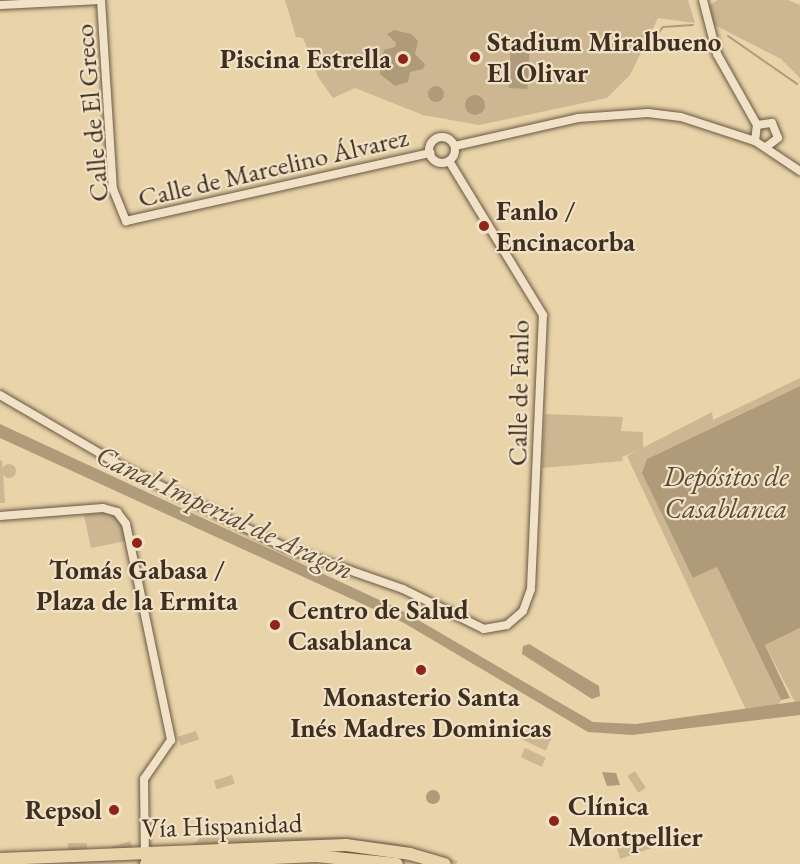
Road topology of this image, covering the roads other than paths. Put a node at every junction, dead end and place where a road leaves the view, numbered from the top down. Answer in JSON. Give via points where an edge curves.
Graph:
{"nodes":[{"id":1,"x":101,"y":0,"type":"edge"},
{"id":2,"x":703,"y":0,"type":"edge"},
{"id":3,"x":0,"y":5,"type":"edge"},
{"id":4,"x":755,"y":133,"type":"junction"},
{"id":5,"x":770,"y":145,"type":"junction"},
{"id":6,"x":455,"y":146,"type":"junction"},
{"id":7,"x":430,"y":153,"type":"junction"},
{"id":8,"x":449,"y":161,"type":"junction"},
{"id":9,"x":800,"y":171,"type":"edge"},
{"id":10,"x":126,"y":221,"type":"joint"},
{"id":11,"x":0,"y":395,"type":"edge"},
{"id":12,"x":0,"y":516,"type":"edge"},
{"id":13,"x":128,"y":852,"type":"junction"},
{"id":14,"x":0,"y":859,"type":"edge"},
{"id":15,"x":145,"y":860,"type":"edge"},
{"id":16,"x":135,"y":864,"type":"edge"},
{"id":17,"x":397,"y":864,"type":"edge"},
{"id":18,"x":445,"y":864,"type":"edge"}],
"edges":[{"from":1,"to":3,"type":"street"},
{"from":1,"to":10,"type":"street","name":"Calle de El Greco","via":[[113,189]]},
{"from":2,"to":4,"type":"street","via":[[717,54]]},
{"from":4,"to":5,"type":"street"},
{"from":4,"to":5,"type":"street","via":[[764,122],[774,125],[778,134]]},
{"from":4,"to":6,"type":"street","via":[[744,137],[681,117],[613,113]]},
{"from":5,"to":9,"type":"street"},
{"from":6,"to":7,"type":"street","via":[[451,140],[439,137],[432,142]]},
{"from":6,"to":8,"type":"street"},
{"from":7,"to":8,"type":"street","via":[[438,162]]},
{"from":7,"to":10,"type":"street","name":"Calle de Marcelino Álvarez"},
{"from":8,"to":11,"type":"street","name":"Calle de Fanlo","via":[[543,315],[530,594],[516,619],[490,630],[403,589],[286,548],[123,467]]},
{"from":12,"to":15,"type":"street","via":[[108,508],[126,524],[171,740],[144,779]]},
{"from":13,"to":14,"type":"highway","name":"Vía Hispanidad"},
{"from":13,"to":15,"type":"highway","name":"Vía Hispanidad"},
{"from":13,"to":16,"type":"street"},
{"from":15,"to":17,"type":"highway","name":"Vía Hispanidad","via":[[316,856]]},
{"from":15,"to":18,"type":"highway","name":"Vía Hispanidad","via":[[346,845],[410,854]]}]}
